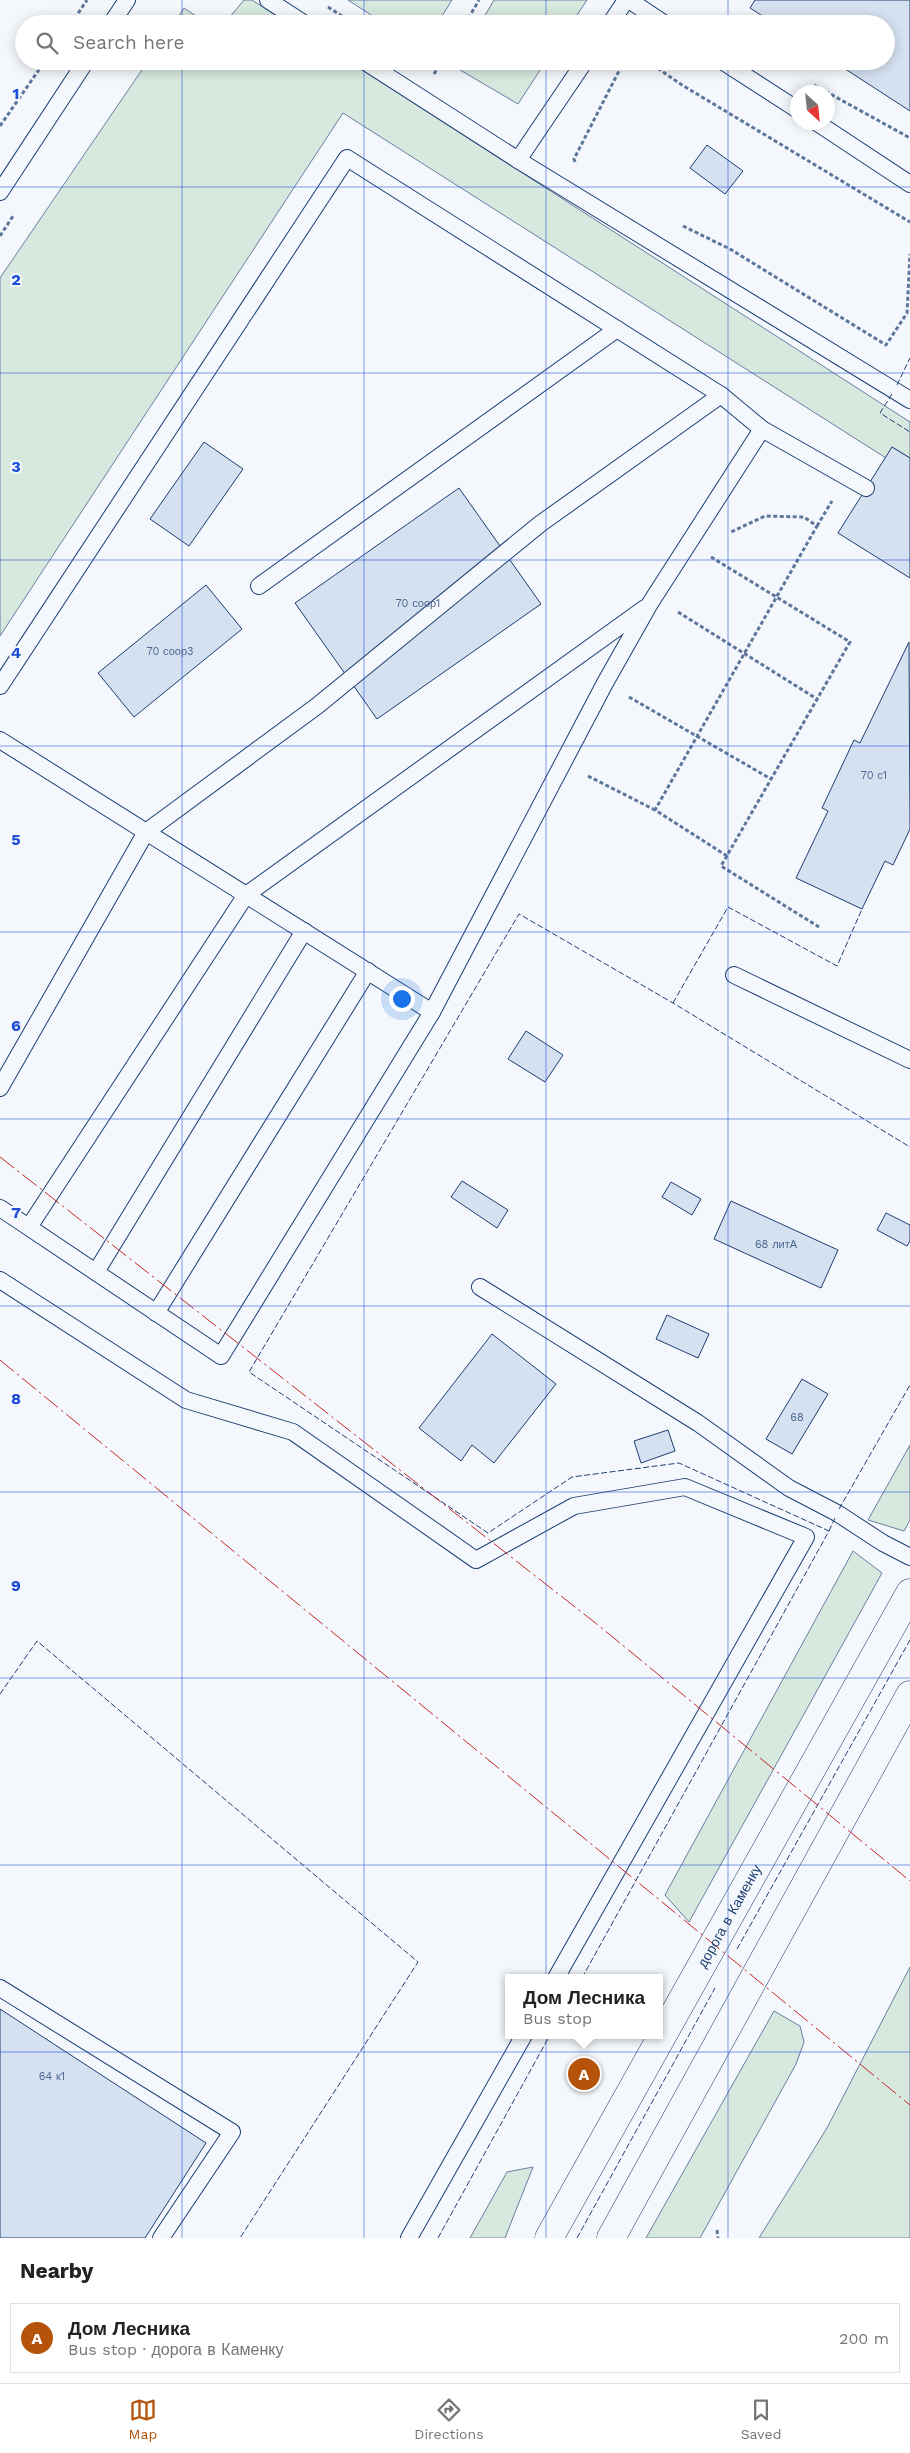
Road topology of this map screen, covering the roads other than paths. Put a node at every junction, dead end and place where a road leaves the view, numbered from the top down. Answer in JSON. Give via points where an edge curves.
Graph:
{"nodes":[{"id":1,"x":127,"y":0,"type":"edge"},
{"id":2,"x":268,"y":0,"type":"edge"},
{"id":3,"x":627,"y":0,"type":"edge"},
{"id":4,"x":117,"y":15,"type":"edge"},
{"id":5,"x":291,"y":15,"type":"edge"},
{"id":6,"x":616,"y":15,"type":"edge"},
{"id":7,"x":651,"y":15,"type":"edge"},
{"id":8,"x":80,"y":70,"type":"edge"},
{"id":9,"x":378,"y":70,"type":"edge"},
{"id":10,"x":579,"y":70,"type":"edge"},
{"id":11,"x":736,"y":70,"type":"edge"},
{"id":12,"x":790,"y":105,"type":"edge"},
{"id":13,"x":828,"y":130,"type":"edge"},
{"id":14,"x":518,"y":160,"type":"junction"},
{"id":15,"x":910,"y":184,"type":"edge"},
{"id":16,"x":0,"y":192,"type":"edge"},
{"id":17,"x":617,"y":329,"type":"junction"},
{"id":18,"x":721,"y":396,"type":"junction"},
{"id":19,"x":910,"y":400,"type":"edge"},
{"id":20,"x":762,"y":428,"type":"junction"},
{"id":21,"x":866,"y":488,"type":"dead end"},
{"id":22,"x":259,"y":586,"type":"dead end"},
{"id":23,"x":649,"y":606,"type":"junction"},
{"id":24,"x":0,"y":686,"type":"edge"},
{"id":25,"x":0,"y":740,"type":"edge"},
{"id":26,"x":146,"y":832,"type":"junction"},
{"id":27,"x":246,"y":895,"type":"junction"},
{"id":28,"x":304,"y":931,"type":"junction"},
{"id":29,"x":368,"y":971,"type":"junction"},
{"id":30,"x":734,"y":974,"type":"dead end"},
{"id":31,"x":432,"y":1012,"type":"junction"},
{"id":32,"x":910,"y":1060,"type":"edge"},
{"id":33,"x":0,"y":1088,"type":"edge"},
{"id":34,"x":0,"y":1208,"type":"edge"},
{"id":35,"x":30,"y":1228,"type":"junction"},
{"id":36,"x":96,"y":1272,"type":"junction"},
{"id":37,"x":0,"y":1280,"type":"edge"},
{"id":38,"x":480,"y":1287,"type":"dead end"},
{"id":39,"x":156,"y":1313,"type":"junction"},
{"id":40,"x":910,"y":1557,"type":"edge"},
{"id":41,"x":910,"y":1593,"type":"edge"},
{"id":42,"x":910,"y":1695,"type":"edge"},
{"id":43,"x":558,"y":1974,"type":"edge"},
{"id":44,"x":0,"y":1988,"type":"edge"},
{"id":45,"x":663,"y":2034,"type":"edge"},
{"id":46,"x":522,"y":2039,"type":"edge"},
{"id":47,"x":660,"y":2039,"type":"edge"},
{"id":48,"x":161,"y":2238,"type":"edge"},
{"id":49,"x":409,"y":2238,"type":"edge"},
{"id":50,"x":549,"y":2238,"type":"edge"},
{"id":51,"x":611,"y":2238,"type":"edge"}],
"edges":[{"from":1,"to":4,"type":"lane"},
{"from":2,"to":5,"type":"lane"},
{"from":3,"to":6,"type":"lane"},
{"from":3,"to":7,"type":"lane"},
{"from":8,"to":16,"type":"lane"},
{"from":9,"to":14,"type":"lane"},
{"from":10,"to":14,"type":"lane"},
{"from":11,"to":12,"type":"lane"},
{"from":13,"to":15,"type":"lane"},
{"from":14,"to":19,"type":"lane"},
{"from":17,"to":18,"type":"lane"},
{"from":17,"to":22,"type":"lane"},
{"from":17,"to":24,"type":"lane","via":[[347,158]]},
{"from":18,"to":20,"type":"lane"},
{"from":18,"to":26,"type":"lane","via":[[540,524],[317,706]]},
{"from":20,"to":21,"type":"lane"},
{"from":20,"to":23,"type":"lane"},
{"from":23,"to":27,"type":"lane"},
{"from":23,"to":31,"type":"lane","via":[[605,683]]},
{"from":25,"to":26,"type":"lane"},
{"from":26,"to":27,"type":"lane"},
{"from":26,"to":33,"type":"lane"},
{"from":27,"to":28,"type":"lane"},
{"from":27,"to":35,"type":"lane"},
{"from":28,"to":29,"type":"lane"},
{"from":28,"to":36,"type":"lane"},
{"from":29,"to":31,"type":"lane"},
{"from":29,"to":39,"type":"lane"},
{"from":30,"to":32,"type":"lane"},
{"from":31,"to":39,"type":"lane","via":[[221,1356]]},
{"from":34,"to":35,"type":"lane"},
{"from":35,"to":36,"type":"lane"},
{"from":36,"to":39,"type":"lane"},
{"from":37,"to":43,"type":"lane","via":[[186,1400],[293,1432],[476,1560],[574,1506],[685,1487],[806,1537]]},
{"from":38,"to":40,"type":"lane","via":[[698,1423],[789,1488],[838,1513]]},
{"from":41,"to":45,"type":"main road","name":"дорога в Каменку"},
{"from":42,"to":51,"type":"main road"},
{"from":44,"to":48,"type":"lane","via":[[232,2132]]},
{"from":46,"to":49,"type":"lane"},
{"from":47,"to":50,"type":"main road","name":"дорога в Каменку"}]}
